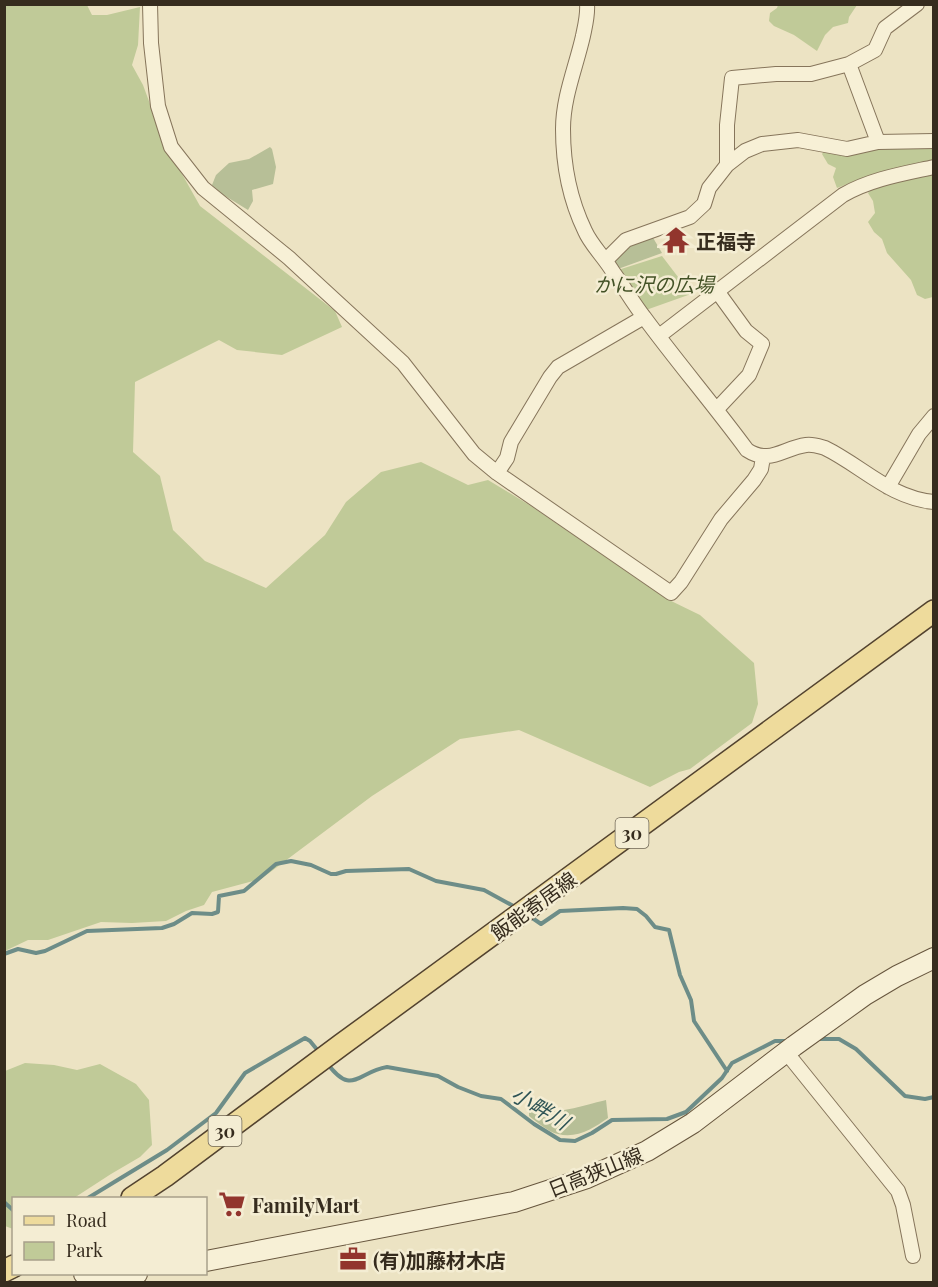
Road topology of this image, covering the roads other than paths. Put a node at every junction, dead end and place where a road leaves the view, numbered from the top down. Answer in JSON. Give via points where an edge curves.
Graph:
{"nodes":[{"id":1,"x":150,"y":4,"type":"edge"},
{"id":2,"x":587,"y":4,"type":"edge"},
{"id":3,"x":917,"y":4,"type":"edge"},
{"id":4,"x":849,"y":64,"type":"junction"},
{"id":5,"x":933,"y":141,"type":"edge"},
{"id":6,"x":878,"y":142,"type":"junction"},
{"id":7,"x":727,"y":165,"type":"junction"},
{"id":8,"x":933,"y":167,"type":"edge"},
{"id":9,"x":606,"y":260,"type":"junction"},
{"id":10,"x":717,"y":291,"type":"junction"},
{"id":11,"x":644,"y":317,"type":"junction"},
{"id":12,"x":659,"y":336,"type":"junction"},
{"id":13,"x":717,"y":409,"type":"junction"},
{"id":14,"x":933,"y":416,"type":"edge"},
{"id":15,"x":763,"y":457,"type":"junction"},
{"id":16,"x":497,"y":473,"type":"junction"},
{"id":17,"x":888,"y":487,"type":"junction"},
{"id":18,"x":933,"y":502,"type":"edge"},
{"id":19,"x":933,"y":611,"type":"edge"},
{"id":20,"x":933,"y":958,"type":"edge"},
{"id":21,"x":790,"y":1049,"type":"junction"},
{"id":22,"x":134,"y":1197,"type":"edge"},
{"id":23,"x":913,"y":1256,"type":"dead end"},
{"id":24,"x":207,"y":1261,"type":"edge"},
{"id":25,"x":85,"y":1275,"type":"edge"},
{"id":26,"x":131,"y":1275,"type":"edge"}],
"edges":[{"from":1,"to":16,"type":"street","via":[[158,106],[171,147],[203,188],[289,258],[403,363],[474,454]]},
{"from":2,"to":9,"type":"street","via":[[579,54],[567,93],[564,158],[576,210],[586,234]]},
{"from":3,"to":4,"type":"street","via":[[885,28],[875,50]]},
{"from":4,"to":6,"type":"street"},
{"from":4,"to":7,"type":"street","via":[[811,74],[732,78]]},
{"from":5,"to":6,"type":"street"},
{"from":6,"to":7,"type":"street","via":[[847,149],[798,140],[762,144]]},
{"from":7,"to":9,"type":"street","via":[[704,204],[690,217],[626,240]]},
{"from":8,"to":10,"type":"street","via":[[856,187]]},
{"from":9,"to":11,"type":"street"},
{"from":10,"to":12,"type":"street"},
{"from":10,"to":13,"type":"street","via":[[746,331],[762,344],[749,375]]},
{"from":11,"to":12,"type":"street"},
{"from":11,"to":16,"type":"street","via":[[558,367],[511,442]]},
{"from":12,"to":13,"type":"street"},
{"from":13,"to":15,"type":"street","via":[[747,450]]},
{"from":14,"to":17,"type":"street"},
{"from":15,"to":16,"type":"street","via":[[754,480],[671,593]]},
{"from":15,"to":17,"type":"street","via":[[815,445]]},
{"from":17,"to":18,"type":"street"},
{"from":19,"to":22,"type":"main road","name":"飯能寄居線","number":"30"},
{"from":20,"to":21,"type":"main road","name":"日高狭山線","via":[[866,995]]},
{"from":21,"to":23,"type":"street","via":[[898,1191]]},
{"from":21,"to":24,"type":"main road","name":"日高狭山線","via":[[693,1123],[647,1151],[587,1178],[514,1202]]},
{"from":25,"to":26,"type":"main road","via":[[90,1280]]}]}
